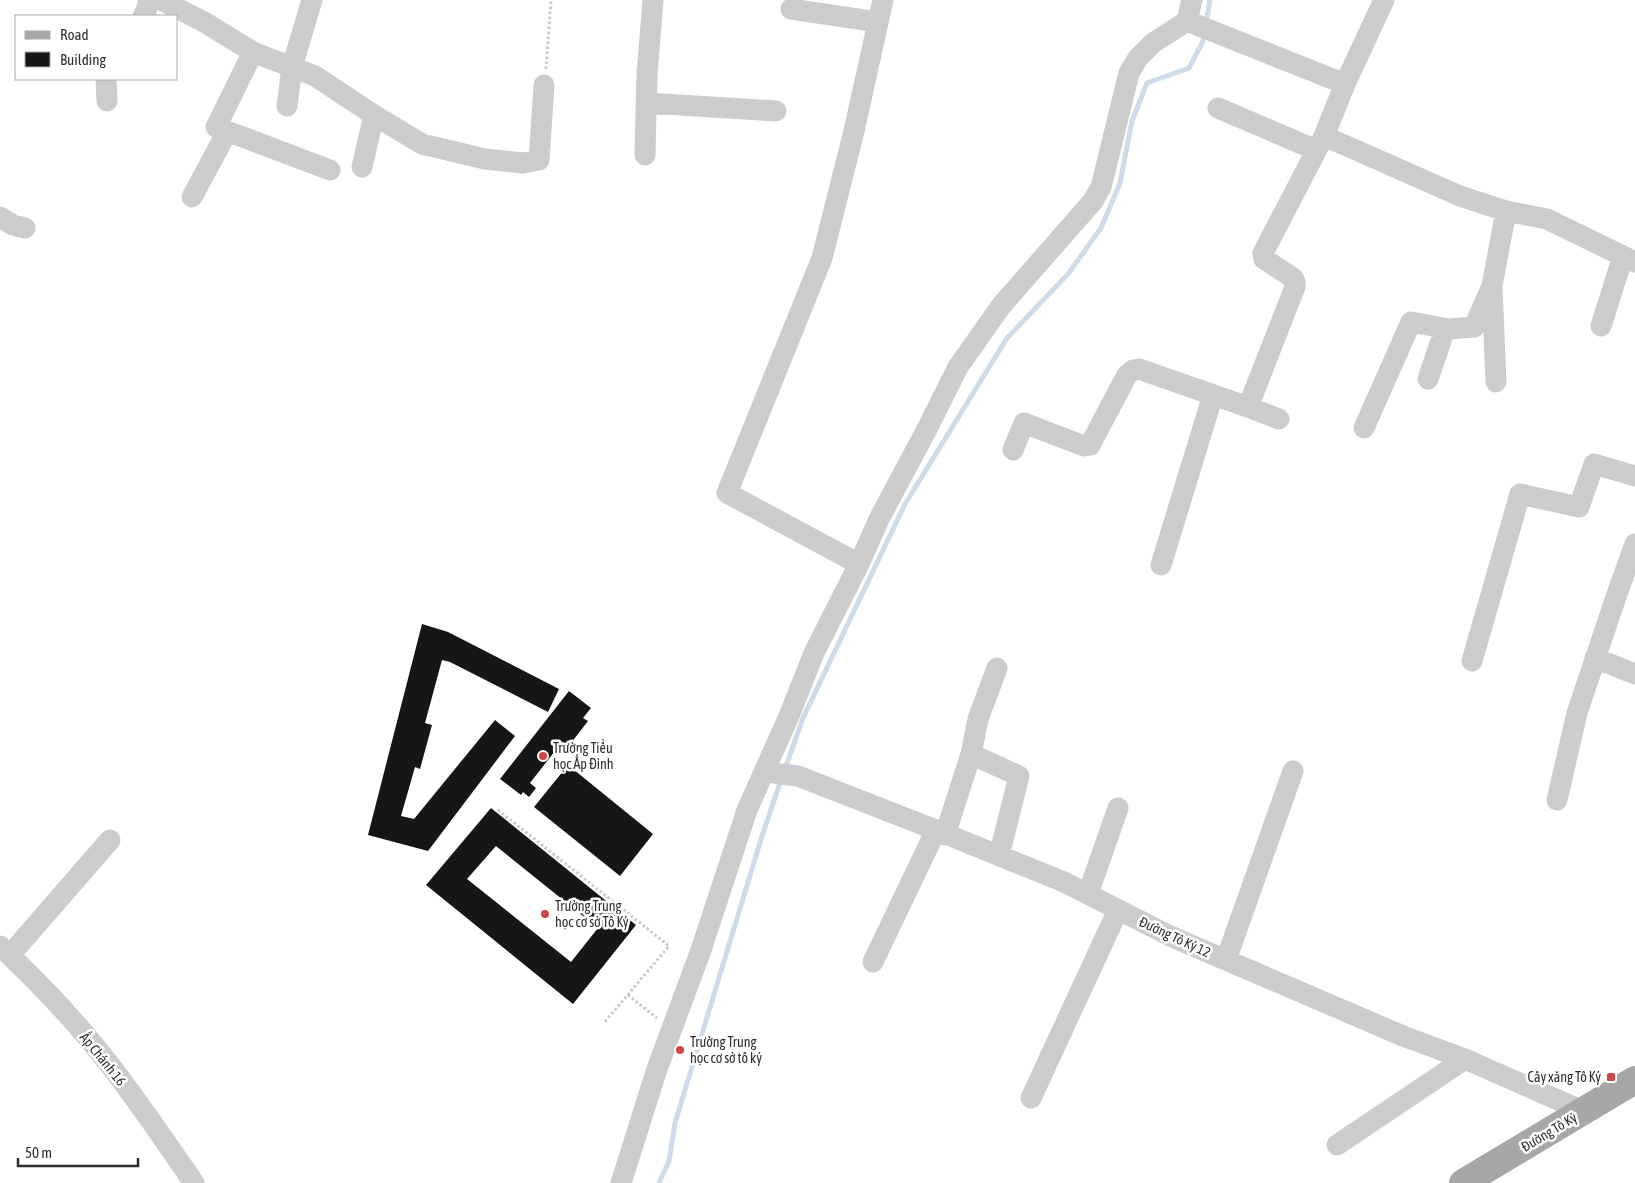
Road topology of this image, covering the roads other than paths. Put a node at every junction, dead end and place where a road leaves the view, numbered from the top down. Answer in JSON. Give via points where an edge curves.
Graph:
{"nodes":[{"id":1,"x":149,"y":0,"type":"edge"},
{"id":2,"x":161,"y":0,"type":"edge"},
{"id":3,"x":312,"y":0,"type":"edge"},
{"id":4,"x":653,"y":0,"type":"edge"},
{"id":5,"x":883,"y":0,"type":"edge"},
{"id":6,"x":1192,"y":0,"type":"edge"},
{"id":7,"x":1384,"y":0,"type":"edge"},
{"id":8,"x":791,"y":9,"type":"dead end"},
{"id":9,"x":143,"y":15,"type":"edge"},
{"id":10,"x":878,"y":22,"type":"junction"},
{"id":11,"x":1198,"y":26,"type":"junction"},
{"id":12,"x":253,"y":52,"type":"junction"},
{"id":13,"x":292,"y":67,"type":"junction"},
{"id":14,"x":106,"y":80,"type":"edge"},
{"id":15,"x":1345,"y":84,"type":"junction"},
{"id":16,"x":544,"y":85,"type":"road end"},
{"id":17,"x":107,"y":101,"type":"dead end"},
{"id":18,"x":647,"y":103,"type":"junction"},
{"id":19,"x":287,"y":106,"type":"dead end"},
{"id":20,"x":1218,"y":108,"type":"dead end"},
{"id":21,"x":776,"y":111,"type":"dead end"},
{"id":22,"x":374,"y":116,"type":"junction"},
{"id":23,"x":227,"y":132,"type":"junction"},
{"id":24,"x":1320,"y":143,"type":"junction"},
{"id":25,"x":646,"y":155,"type":"dead end"},
{"id":26,"x":362,"y":167,"type":"dead end"},
{"id":27,"x":330,"y":170,"type":"dead end"},
{"id":28,"x":192,"y":197,"type":"dead end"},
{"id":29,"x":1506,"y":210,"type":"junction"},
{"id":30,"x":0,"y":217,"type":"edge"},
{"id":31,"x":25,"y":228,"type":"dead end"},
{"id":32,"x":1629,"y":259,"type":"edge"},
{"id":33,"x":1492,"y":286,"type":"junction"},
{"id":34,"x":1601,"y":326,"type":"dead end"},
{"id":35,"x":1445,"y":329,"type":"junction"},
{"id":36,"x":1428,"y":379,"type":"dead end"},
{"id":37,"x":1496,"y":382,"type":"dead end"},
{"id":38,"x":1213,"y":395,"type":"junction"},
{"id":39,"x":1248,"y":407,"type":"junction"},
{"id":40,"x":1279,"y":419,"type":"dead end"},
{"id":41,"x":1364,"y":428,"type":"dead end"},
{"id":42,"x":1013,"y":450,"type":"dead end"},
{"id":43,"x":1635,"y":476,"type":"edge"},
{"id":44,"x":1635,"y":544,"type":"edge"},
{"id":45,"x":859,"y":564,"type":"junction"},
{"id":46,"x":1162,"y":565,"type":"dead end"},
{"id":47,"x":1595,"y":658,"type":"junction"},
{"id":48,"x":1472,"y":661,"type":"dead end"},
{"id":49,"x":997,"y":668,"type":"dead end"},
{"id":50,"x":1635,"y":674,"type":"edge"},
{"id":51,"x":971,"y":754,"type":"junction"},
{"id":52,"x":770,"y":771,"type":"junction"},
{"id":53,"x":1293,"y":771,"type":"dead end"},
{"id":54,"x":1557,"y":800,"type":"dead end"},
{"id":55,"x":1118,"y":808,"type":"dead end"},
{"id":56,"x":941,"y":832,"type":"junction"},
{"id":57,"x":110,"y":840,"type":"dead end"},
{"id":58,"x":998,"y":856,"type":"junction"},
{"id":59,"x":1088,"y":894,"type":"junction"},
{"id":60,"x":1118,"y":910,"type":"junction"},
{"id":61,"x":5,"y":951,"type":"edge"},
{"id":62,"x":1226,"y":960,"type":"junction"},
{"id":63,"x":873,"y":962,"type":"dead end"},
{"id":64,"x":1464,"y":1059,"type":"junction"},
{"id":65,"x":1635,"y":1080,"type":"edge"},
{"id":66,"x":1031,"y":1098,"type":"dead end"},
{"id":67,"x":1635,"y":1099,"type":"edge"},
{"id":68,"x":1583,"y":1111,"type":"junction"},
{"id":69,"x":1337,"y":1145,"type":"dead end"},
{"id":70,"x":194,"y":1183,"type":"edge"},
{"id":71,"x":621,"y":1183,"type":"edge"},
{"id":72,"x":1463,"y":1183,"type":"edge"},
{"id":73,"x":1496,"y":1183,"type":"edge"}],
"edges":[{"from":1,"to":9,"type":"street"},
{"from":2,"to":12,"type":"street"},
{"from":3,"to":13,"type":"street"},
{"from":4,"to":18,"type":"street"},
{"from":5,"to":10,"type":"street"},
{"from":6,"to":11,"type":"street"},
{"from":7,"to":15,"type":"street"},
{"from":8,"to":10,"type":"street"},
{"from":10,"to":45,"type":"street","via":[[822,258],[727,493]]},
{"from":11,"to":15,"type":"street"},
{"from":11,"to":45,"type":"street","via":[[1153,42],[1138,58],[1129,73],[1101,187],[1093,201],[1000,306],[958,366],[880,516]]},
{"from":12,"to":13,"type":"street"},
{"from":12,"to":23,"type":"street","via":[[216,127]]},
{"from":13,"to":19,"type":"street"},
{"from":13,"to":22,"type":"street","via":[[314,76]]},
{"from":14,"to":17,"type":"street"},
{"from":15,"to":24,"type":"street"},
{"from":16,"to":22,"type":"street","via":[[539,160],[523,163],[485,159],[422,144]]},
{"from":18,"to":21,"type":"street"},
{"from":18,"to":25,"type":"street"},
{"from":20,"to":24,"type":"street"},
{"from":22,"to":26,"type":"street"},
{"from":23,"to":27,"type":"street"},
{"from":23,"to":28,"type":"street"},
{"from":24,"to":29,"type":"street"},
{"from":24,"to":39,"type":"street","via":[[1264,253],[1264,259],[1296,282]]},
{"from":29,"to":32,"type":"street","via":[[1547,220]]},
{"from":29,"to":33,"type":"street"},
{"from":30,"to":31,"type":"street"},
{"from":32,"to":34,"type":"street"},
{"from":33,"to":35,"type":"street","via":[[1474,327]]},
{"from":33,"to":37,"type":"street"},
{"from":35,"to":36,"type":"street"},
{"from":35,"to":41,"type":"street","via":[[1411,322]]},
{"from":38,"to":39,"type":"street"},
{"from":38,"to":42,"type":"street","via":[[1139,369],[1133,370],[1127,375],[1090,445],[1084,446],[1024,423]]},
{"from":38,"to":46,"type":"street"},
{"from":39,"to":40,"type":"street"},
{"from":43,"to":48,"type":"street","via":[[1594,464],[1580,508],[1520,494]]},
{"from":44,"to":47,"type":"street"},
{"from":45,"to":52,"type":"street","via":[[814,653]]},
{"from":47,"to":50,"type":"street"},
{"from":47,"to":54,"type":"street","via":[[1577,714]]},
{"from":49,"to":51,"type":"street","via":[[978,719]]},
{"from":51,"to":56,"type":"street"},
{"from":51,"to":58,"type":"street","via":[[1019,776]]},
{"from":52,"to":56,"type":"street","name":"Đường Tô Ký 12","via":[[798,776]]},
{"from":52,"to":71,"type":"street","via":[[747,810]]},
{"from":53,"to":62,"type":"street"},
{"from":55,"to":59,"type":"street"},
{"from":56,"to":58,"type":"street","name":"Đường Tô Ký 12"},
{"from":56,"to":63,"type":"street"},
{"from":57,"to":61,"type":"street"},
{"from":58,"to":59,"type":"street","name":"Đường Tô Ký 12"},
{"from":59,"to":60,"type":"street","name":"Đường Tô Ký 12"},
{"from":60,"to":62,"type":"street","name":"Đường Tô Ký 12"},
{"from":60,"to":66,"type":"street"},
{"from":61,"to":70,"type":"street","name":"Ấp Chánh 16","via":[[102,1054]]},
{"from":62,"to":64,"type":"street","name":"Đường Tô Ký 12"},
{"from":64,"to":68,"type":"street","name":"Đường Tô Ký 12"},
{"from":64,"to":69,"type":"street"},
{"from":65,"to":68,"type":"main road","name":"Đường Tô Ký"},
{"from":67,"to":73,"type":"main road","name":"Đường Tô Ký"},
{"from":68,"to":72,"type":"main road","name":"Đường Tô Ký"}]}
